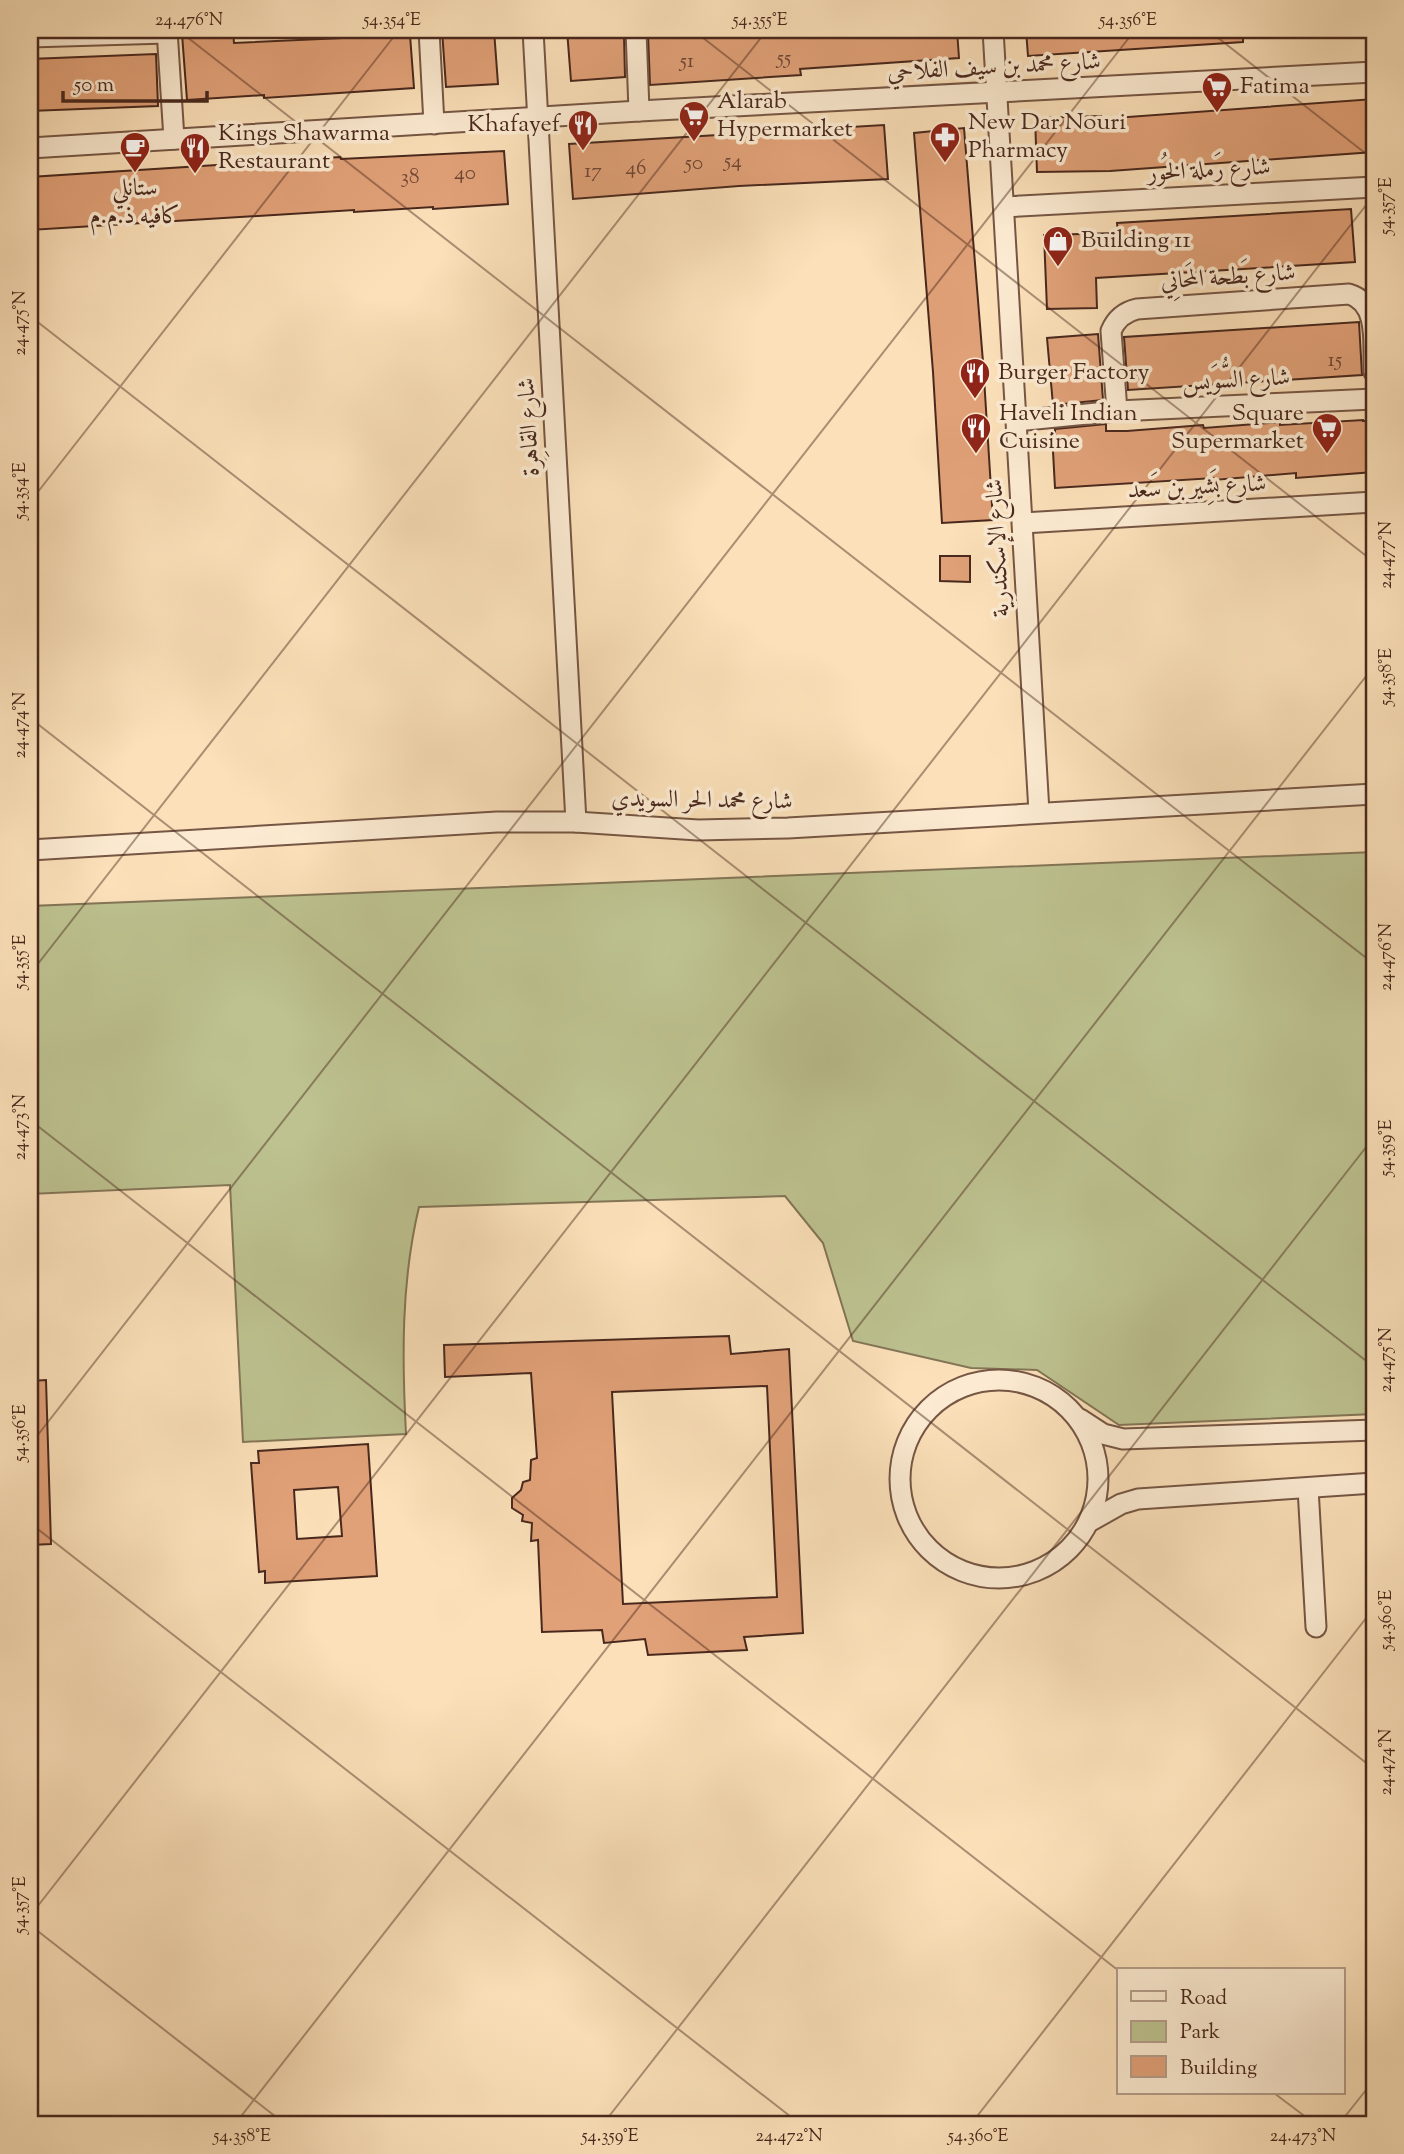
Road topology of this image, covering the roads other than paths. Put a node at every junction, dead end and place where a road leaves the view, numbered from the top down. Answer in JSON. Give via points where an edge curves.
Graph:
{"nodes":[{"id":1,"x":429,"y":30,"type":"edge"},
{"id":2,"x":533,"y":30,"type":"edge"},
{"id":3,"x":636,"y":30,"type":"edge"},
{"id":4,"x":993,"y":30,"type":"edge"},
{"id":5,"x":167,"y":31,"type":"edge"},
{"id":6,"x":30,"y":37,"type":"edge"},
{"id":7,"x":1374,"y":72,"type":"edge"},
{"id":8,"x":997,"y":93,"type":"junction"},
{"id":9,"x":639,"y":111,"type":"junction"},
{"id":10,"x":538,"y":118,"type":"junction"},
{"id":11,"x":434,"y":124,"type":"junction"},
{"id":12,"x":174,"y":139,"type":"junction"},
{"id":13,"x":30,"y":148,"type":"edge"},
{"id":14,"x":1374,"y":187,"type":"edge"},
{"id":15,"x":1004,"y":207,"type":"junction"},
{"id":16,"x":1374,"y":372,"type":"edge"},
{"id":17,"x":1374,"y":399,"type":"edge"},
{"id":18,"x":1117,"y":411,"type":"junction"},
{"id":19,"x":1016,"y":421,"type":"junction"},
{"id":20,"x":1374,"y":502,"type":"edge"},
{"id":21,"x":1023,"y":523,"type":"junction"},
{"id":22,"x":1374,"y":793,"type":"edge"},
{"id":23,"x":1039,"y":812,"type":"junction"},
{"id":24,"x":576,"y":822,"type":"junction"},
{"id":25,"x":30,"y":850,"type":"edge"},
{"id":26,"x":1076,"y":1416,"type":"junction"},
{"id":27,"x":1374,"y":1430,"type":"edge"},
{"id":28,"x":1374,"y":1483,"type":"edge"},
{"id":29,"x":1308,"y":1488,"type":"junction"},
{"id":30,"x":1089,"y":1522,"type":"junction"},
{"id":31,"x":1316,"y":1627,"type":"dead end"}],
"edges":[{"from":1,"to":11,"type":"street"},
{"from":2,"to":10,"type":"street","name":"شارع القاهِرة"},
{"from":3,"to":9,"type":"street"},
{"from":4,"to":8,"type":"street","name":"شارع الإسكندرية"},
{"from":5,"to":6,"type":"street"},
{"from":5,"to":12,"type":"street"},
{"from":7,"to":8,"type":"street","name":"شارع محمد بن سيف الفلاحي"},
{"from":8,"to":9,"type":"street","name":"شارع محمد بن سيف الفلاحي"},
{"from":8,"to":15,"type":"street","name":"شارع الإسكندرية"},
{"from":9,"to":10,"type":"street","name":"شارع محمد بن سيف الفلاحي"},
{"from":10,"to":11,"type":"street","name":"شارع محمد بن سيف الفلاحي"},
{"from":10,"to":24,"type":"street","name":"شارع القاهِرة"},
{"from":11,"to":12,"type":"street","name":"شارع محمد بن سيف الفلاحي"},
{"from":12,"to":13,"type":"street","name":"شارع محمد بن سيف الفلاحي"},
{"from":14,"to":15,"type":"street","name":"شارع رَملة الخُور"},
{"from":15,"to":19,"type":"street","name":"شارع الإسكندرية"},
{"from":16,"to":18,"type":"street","name":"شارع بَطحة المَحانِي","via":[[1370,313],[1363,300],[1349,294],[1137,309],[1115,321],[1111,331]]},
{"from":17,"to":18,"type":"street","name":"شارع السُّوَيس"},
{"from":18,"to":19,"type":"street","name":"شارع السُّوَيس"},
{"from":19,"to":21,"type":"street","name":"شارع الإسكندرية"},
{"from":20,"to":21,"type":"street","name":"شارع بَشِير بن سَعد"},
{"from":21,"to":23,"type":"street","name":"شارع الإسكندرية"},
{"from":22,"to":23,"type":"street","name":"شارع محمد الحر السويدي"},
{"from":23,"to":24,"type":"street","name":"شارع محمد الحر السويدي","via":[[743,830]]},
{"from":24,"to":25,"type":"street","name":"شارع محمد الحر السويدي","via":[[466,823]]},
{"from":26,"to":27,"type":"street","via":[[1103,1434],[1123,1439]]},
{"from":26,"to":30,"type":"street","via":[[1090,1440],[1098,1468],[1097,1496]]},
{"from":26,"to":30,"type":"street","via":[[1051,1395],[1021,1382],[989,1380],[958,1388],[931,1406],[911,1432],[901,1462],[901,1495],[911,1525],[931,1551],[958,1570],[989,1578],[1021,1576],[1057,1560]]},
{"from":28,"to":29,"type":"street"},
{"from":29,"to":30,"type":"street","via":[[1138,1499]]},
{"from":29,"to":31,"type":"street"}]}
